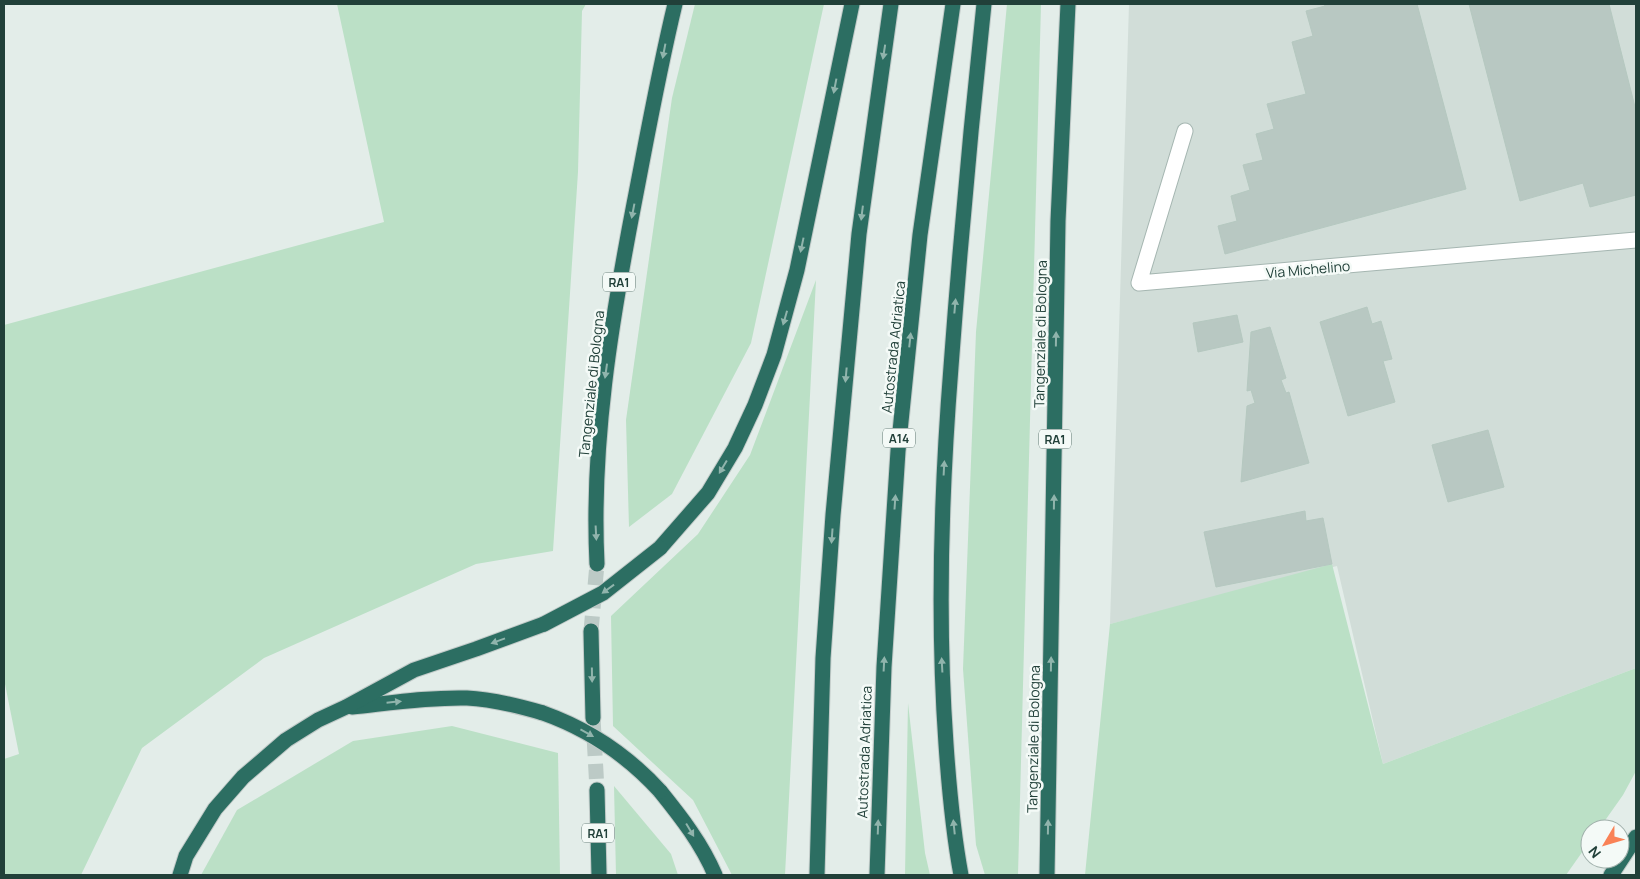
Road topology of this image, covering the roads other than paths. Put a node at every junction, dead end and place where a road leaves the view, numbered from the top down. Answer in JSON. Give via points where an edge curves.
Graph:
{"nodes":[{"id":1,"x":675,"y":4,"type":"edge"},
{"id":2,"x":852,"y":4,"type":"edge"},
{"id":3,"x":892,"y":4,"type":"edge"},
{"id":4,"x":953,"y":4,"type":"edge"},
{"id":5,"x":984,"y":4,"type":"edge"},
{"id":6,"x":1068,"y":5,"type":"edge"},
{"id":7,"x":1185,"y":131,"type":"dead end"},
{"id":8,"x":1636,"y":240,"type":"edge"},
{"id":9,"x":597,"y":564,"type":"tunnel mouth"},
{"id":10,"x":591,"y":631,"type":"tunnel mouth"},
{"id":11,"x":346,"y":707,"type":"junction"},
{"id":12,"x":593,"y":718,"type":"tunnel mouth"},
{"id":13,"x":597,"y":790,"type":"tunnel mouth"},
{"id":14,"x":1636,"y":837,"type":"edge"},
{"id":15,"x":180,"y":875,"type":"edge"},
{"id":16,"x":599,"y":875,"type":"edge"},
{"id":17,"x":715,"y":875,"type":"edge"},
{"id":18,"x":816,"y":875,"type":"edge"},
{"id":19,"x":877,"y":875,"type":"edge"},
{"id":20,"x":961,"y":875,"type":"edge"},
{"id":21,"x":1047,"y":875,"type":"edge"},
{"id":22,"x":1610,"y":875,"type":"edge"}],
"edges":[{"from":1,"to":9,"type":"highway","name":"Tangenziale di Bologna","number":"RA1","one_way":true,"via":[[615,304],[601,409],[595,523]]},
{"from":2,"to":11,"type":"highway","one_way":true,"bridge":true,"via":[[797,270],[774,355],[755,405],[708,493],[660,548],[603,593],[544,624],[414,670]]},
{"from":3,"to":18,"type":"highway","one_way":true,"via":[[859,234],[833,515]]},
{"from":19,"to":4,"type":"highway","name":"Autostrada Adriatica","number":"A14","one_way":true,"via":[[884,667],[898,451],[920,235]]},
{"from":20,"to":5,"type":"highway","one_way":true,"via":[[944,711],[942,502],[958,274]]},
{"from":21,"to":6,"type":"highway","name":"Tangenziale di Bologna","number":"RA1","one_way":true,"via":[[1058,220]]},
{"from":7,"to":8,"type":"street","name":"Via Michelino","via":[[1140,283]]},
{"from":10,"to":12,"type":"highway","one_way":true},
{"from":11,"to":15,"type":"highway","via":[[286,740],[243,777],[215,809],[186,856]]},
{"from":11,"to":17,"type":"highway","one_way":true,"bridge":true,"via":[[469,698],[516,705],[562,720],[607,744],[645,774],[683,819]]},
{"from":13,"to":16,"type":"highway","number":"RA1"},
{"from":14,"to":22,"type":"highway"}]}
